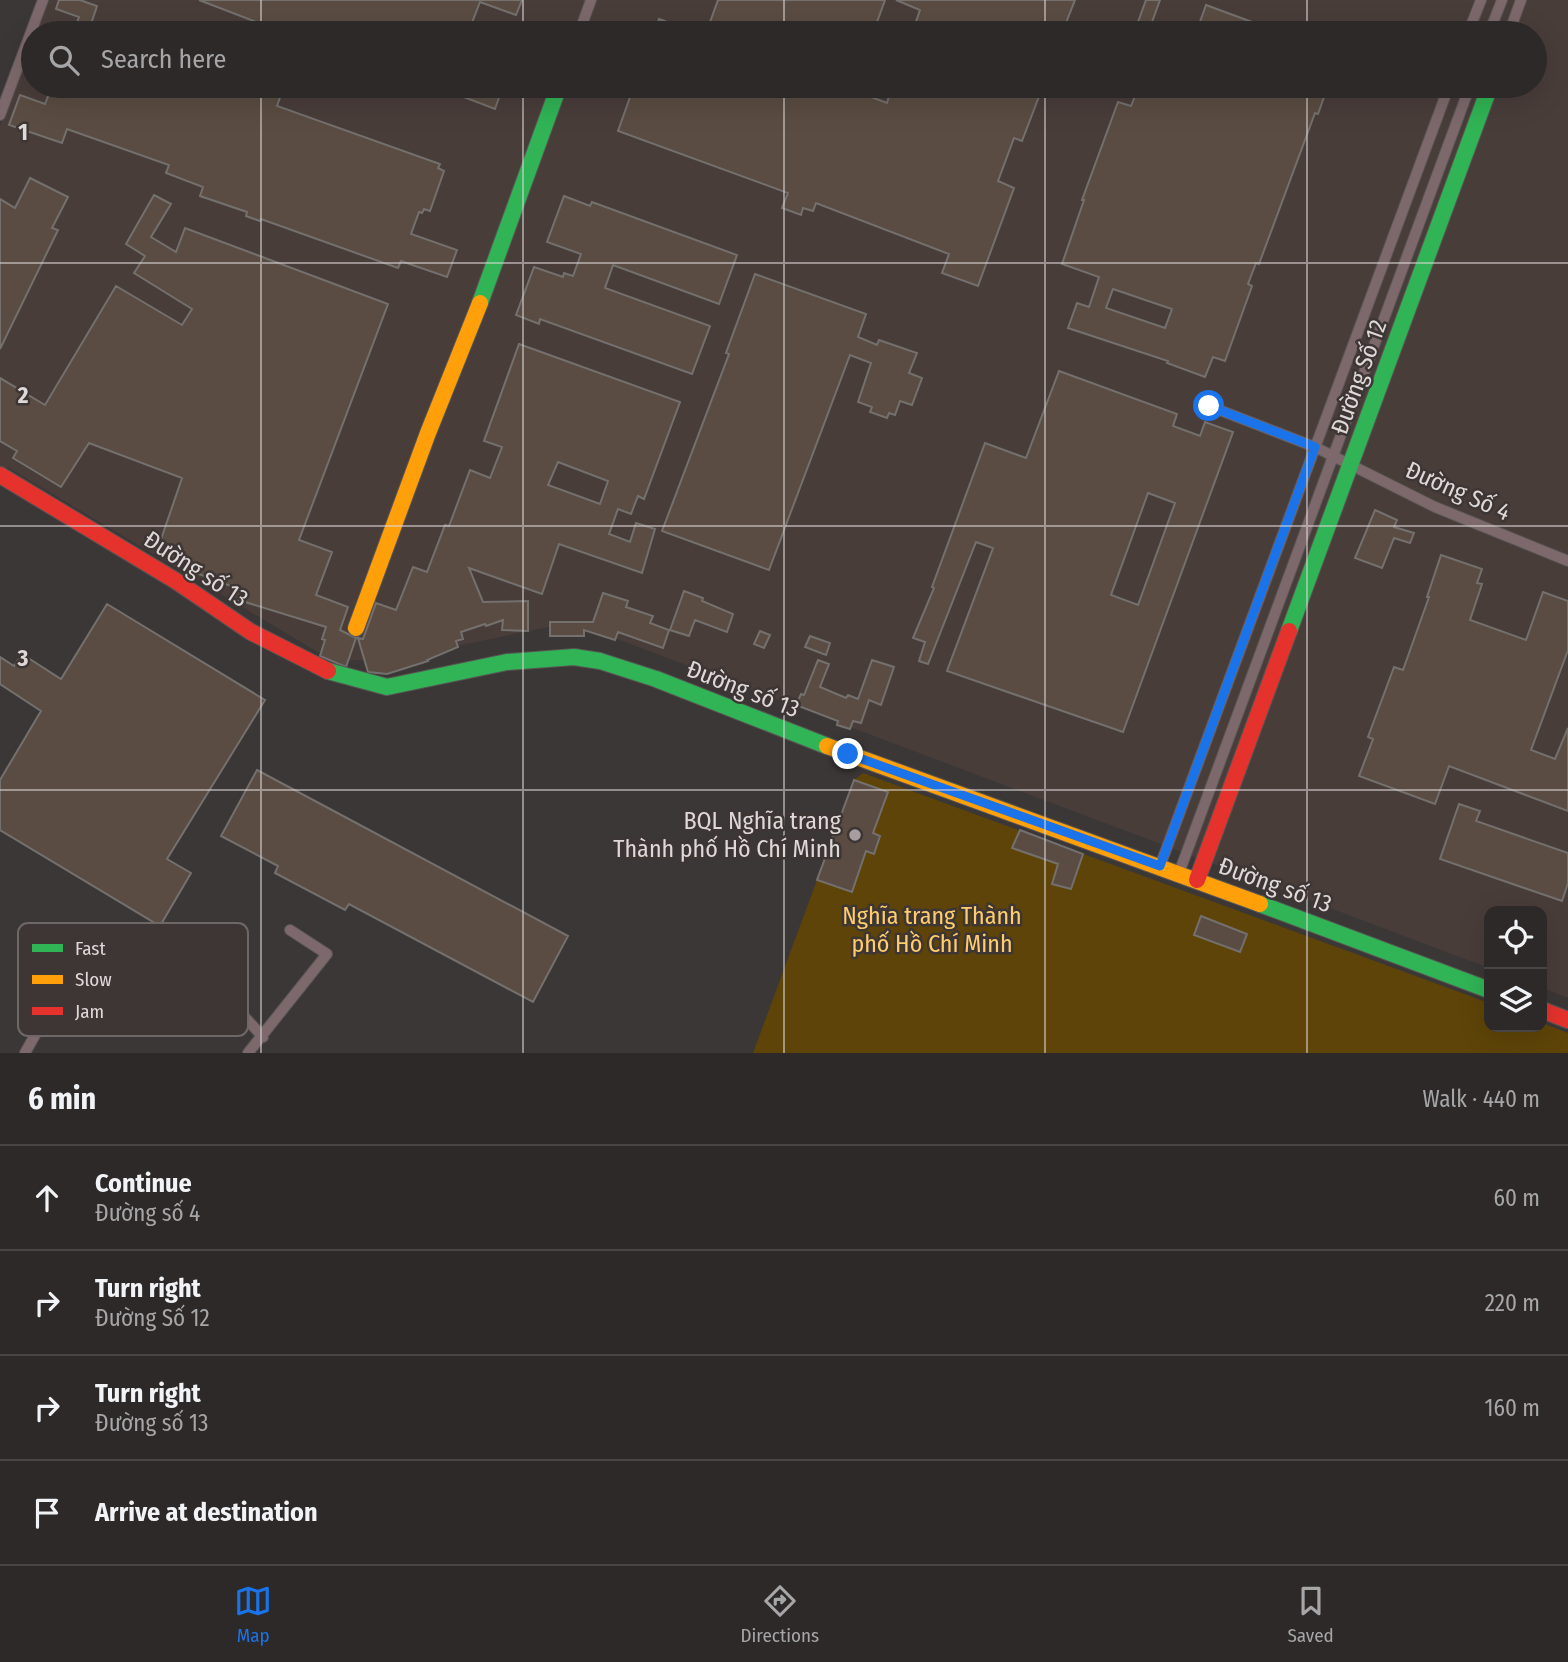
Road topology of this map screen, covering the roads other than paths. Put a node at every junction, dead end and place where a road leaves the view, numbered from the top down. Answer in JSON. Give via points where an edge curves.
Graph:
{"nodes":[{"id":1,"x":43,"y":0,"type":"edge"},
{"id":2,"x":591,"y":0,"type":"edge"},
{"id":3,"x":1481,"y":0,"type":"edge"},
{"id":4,"x":1502,"y":0,"type":"edge"},
{"id":5,"x":1521,"y":0,"type":"edge"},
{"id":6,"x":35,"y":21,"type":"edge"},
{"id":7,"x":583,"y":21,"type":"edge"},
{"id":8,"x":1473,"y":21,"type":"edge"},
{"id":9,"x":1494,"y":21,"type":"edge"},
{"id":10,"x":1513,"y":21,"type":"edge"},
{"id":11,"x":21,"y":59,"type":"edge"},
{"id":12,"x":555,"y":98,"type":"edge"},
{"id":13,"x":1445,"y":98,"type":"edge"},
{"id":14,"x":1466,"y":98,"type":"edge"},
{"id":15,"x":1486,"y":98,"type":"edge"},
{"id":16,"x":0,"y":115,"type":"edge"},
{"id":17,"x":1209,"y":406,"type":"dead end"},
{"id":18,"x":1315,"y":447,"type":"junction"},
{"id":19,"x":1334,"y":456,"type":"junction"},
{"id":20,"x":1351,"y":465,"type":"junction"},
{"id":21,"x":0,"y":475,"type":"edge"},
{"id":22,"x":1568,"y":561,"type":"edge"},
{"id":23,"x":356,"y":628,"type":"dead end"},
{"id":24,"x":1160,"y":866,"type":"junction"},
{"id":25,"x":1179,"y":873,"type":"junction"},
{"id":26,"x":1197,"y":880,"type":"junction"},
{"id":27,"x":290,"y":930,"type":"dead end"},
{"id":28,"x":1484,"y":988,"type":"edge"},
{"id":29,"x":1547,"y":1012,"type":"edge"},
{"id":30,"x":1568,"y":1020,"type":"edge"},
{"id":31,"x":248,"y":1021,"type":"edge"},
{"id":32,"x":35,"y":1036,"type":"edge"},
{"id":33,"x":262,"y":1037,"type":"junction"},
{"id":34,"x":25,"y":1053,"type":"edge"},
{"id":35,"x":248,"y":1053,"type":"edge"}],
"edges":[{"from":1,"to":6,"type":"street"},
{"from":2,"to":7,"type":"street"},
{"from":3,"to":8,"type":"street"},
{"from":4,"to":9,"type":"street"},
{"from":5,"to":10,"type":"street"},
{"from":11,"to":16,"type":"street"},
{"from":12,"to":23,"type":"street"},
{"from":13,"to":18,"type":"street","name":"Đường Số 12"},
{"from":14,"to":19,"type":"street","name":"Đường Số 12"},
{"from":15,"to":20,"type":"street","name":"Đường Số 12"},
{"from":17,"to":18,"type":"street"},
{"from":18,"to":19,"type":"street"},
{"from":18,"to":24,"type":"street","name":"Đường Số 12"},
{"from":19,"to":20,"type":"street","name":"Đường Số 4"},
{"from":19,"to":25,"type":"street","name":"Đường Số 12"},
{"from":20,"to":22,"type":"street","name":"Đường Số 4","via":[[1435,507]]},
{"from":20,"to":26,"type":"street","name":"Đường Số 12"},
{"from":21,"to":24,"type":"street","name":"Đường số 13","via":[[251,632],[343,677],[387,687],[507,662],[573,657],[600,661]]},
{"from":24,"to":25,"type":"street","name":"Đường số 13"},
{"from":25,"to":26,"type":"street","name":"Đường số 13"},
{"from":26,"to":28,"type":"street","name":"Đường số 13"},
{"from":27,"to":33,"type":"street","via":[[327,954]]},
{"from":29,"to":30,"type":"street"},
{"from":31,"to":33,"type":"street"},
{"from":32,"to":34,"type":"street"},
{"from":33,"to":35,"type":"street"}]}
